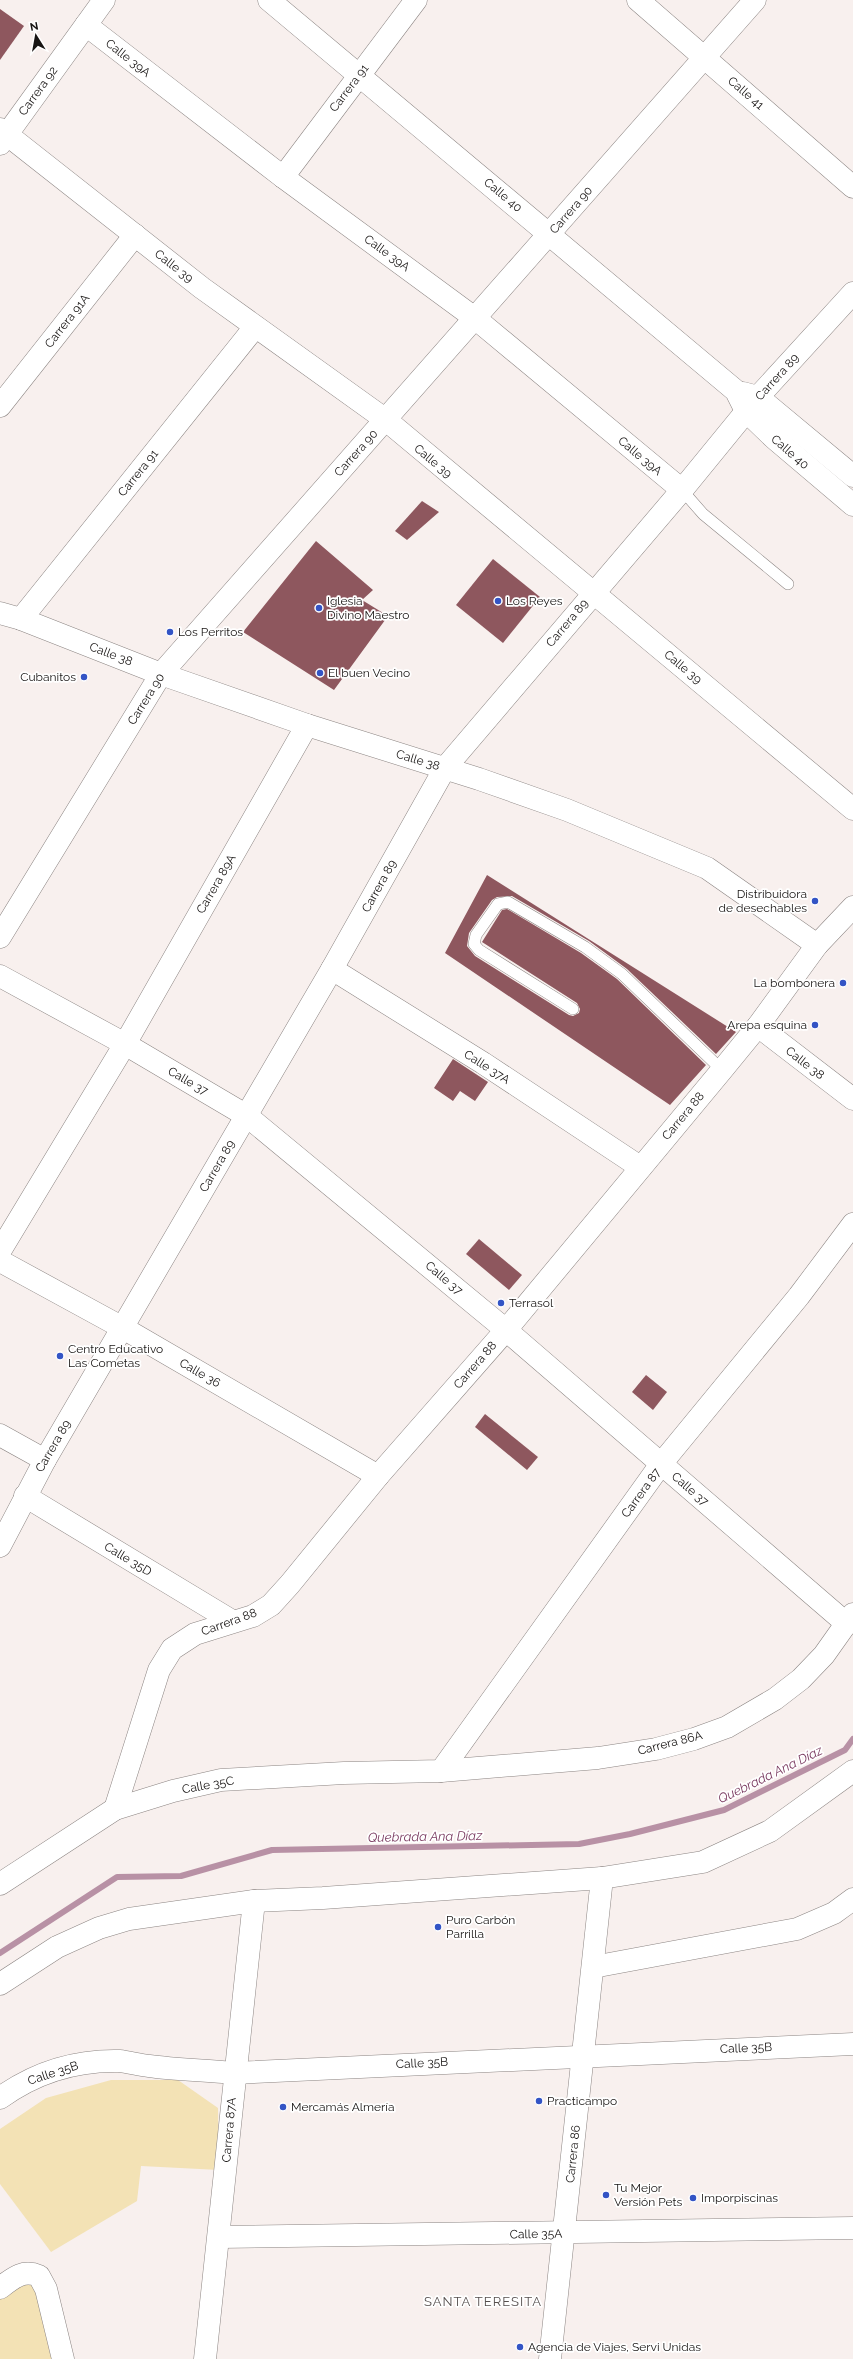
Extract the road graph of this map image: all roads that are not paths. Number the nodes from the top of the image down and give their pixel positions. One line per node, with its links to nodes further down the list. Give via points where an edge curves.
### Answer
1 (104, 0): 6 (street, Carrera 92)
2 (269, 0): 8 (street, Calle 40)
3 (416, 0): 8 (street, Carrera 91)
4 (638, 0): 7 (street, Calle 41)
5 (755, 0): 7 (street, Carrera 90)
6 (86, 25): 9 (street, Carrera 92); 10 (street, Calle 39A)
7 (705, 56): 11 (street, Calle 41); 13 (street, Carrera 90)
8 (359, 74): 10 (street, Carrera 91); 13 (street, Calle 40)
9 (2, 136): 12 (street, Calle 39)
10 (283, 177): 15 (street, Calle 39A)
11 (853, 187)
12 (135, 235): 16 (street, Calle 39); 18 (street, Carrera 91A)
13 (550, 235): 15 (street, Carrera 90); 17 (street, Calle 40)
14 (853, 293): 17 (street, Carrera 89)
15 (476, 319): 19 (street, Carrera 90); 21 (street, Calle 39A)
16 (255, 327): 19 (street, Calle 39); 25 (street, Carrera 91)
17 (752, 404): 20 (street, Calle 40); 21 (street, Carrera 89); 22 (street, Calle 40, via 774,438)
18 (0, 406)
19 (386, 420): 24 (street, Calle 39); 26 (street, Carrera 90)
20 (853, 476)
21 (682, 490): 23 (lane, via 703,514); 24 (street, Carrera 89)
22 (853, 505)
23 (788, 584)
24 (593, 592): 28 (street, Carrera 89); 29 (street, Calle 39)
25 (7, 619): 26 (street, Calle 38)
26 (161, 674): 27 (street, Calle 38); 31 (street, Carrera 90)
27 (307, 725): 28 (street, Calle 38); 37 (street, Carrera 89A)
28 (445, 768): 32 (street, Calle 38, via 567,810 707,868); 33 (street, Carrera 89)
29 (853, 808)
30 (853, 907): 32 (street, Carrera 88)
31 (0, 937)
32 (817, 945): 36 (street, Carrera 88)
33 (332, 969): 40 (street, Carrera 89); 41 (street, Calle 37A, via 483,1063)
34 (0, 976): 37 (street, Calle 37)
35 (573, 1009): 38 (lane, via 479,950 474,944 476,935 498,904 508,902 586,947 622,974)
36 (758, 1026): 38 (street, Carrera 88); 39 (street, Calle 38)
37 (125, 1044): 40 (street, Calle 37); 43 (street, Carrera 89A)
38 (722, 1070): 41 (street, Carrera 88)
39 (853, 1099)
40 (247, 1116): 45 (street, Carrera 89); 46 (street, Calle 37)
41 (640, 1167): 46 (street, Carrera 88)
42 (853, 1224): 49 (street, Carrera 87, via 799,1296)
43 (0, 1251)
44 (0, 1261): 45 (street, Calle 36)
45 (122, 1328): 48 (street, Carrera 89); 50 (street, Calle 36)
46 (506, 1330): 49 (street, Calle 37); 50 (street, Carrera 88)
47 (0, 1435): 48 (street)
48 (44, 1460): 51 (street, Carrera 89)
49 (661, 1464): 54 (street, Calle 37); 55 (street, Carrera 87)
50 (378, 1476): 53 (street, Carrera 88, via 271,1605 253,1616)
51 (25, 1496): 52 (street, Carrera 89); 53 (street, Calle 35D)
52 (0, 1546)
53 (232, 1622): 57 (street, Carrera 88, via 195,1634 172,1649 159,1670)
54 (851, 1623): 55 (street, Carrera 86A, via 800,1680 775,1699 727,1727 694,1739 656,1749 598,1758)
55 (441, 1771): 57 (street, Calle 35C, via 221,1780 173,1791)
56 (853, 1771): 58 (street, via 770,1831 702,1862)
57 (115, 1809): 59 (street, Calle 35C)
58 (602, 1878): 61 (street); 62 (street, Carrera 86)
59 (0, 1884)
60 (853, 1899): 62 (street, via 834,1913 797,1929)
61 (254, 1901): 63 (street, via 130,1919 100,1928 57,1946); 66 (street, Carrera 87A)
62 (593, 1967): 65 (street, Carrera 86)
63 (0, 1984)
64 (853, 2044): 65 (street, Calle 35B)
65 (583, 2055): 66 (street, Calle 35B); 69 (street, Carrera 86)
66 (234, 2073): 67 (street, Calle 35B, via 121,2062 74,2064 19,2084); 70 (street, Carrera 87A)
67 (0, 2098)
68 (853, 2228): 69 (street, Calle 35A)
69 (564, 2233): 70 (street, Calle 35A); 74 (street, Carrera 86)
70 (219, 2237): 73 (street, Carrera 87A)
71 (0, 2288): 72 (street, via 22,2273 30,2272 39,2276)
72 (63, 2359)
73 (205, 2359)
74 (550, 2359)

